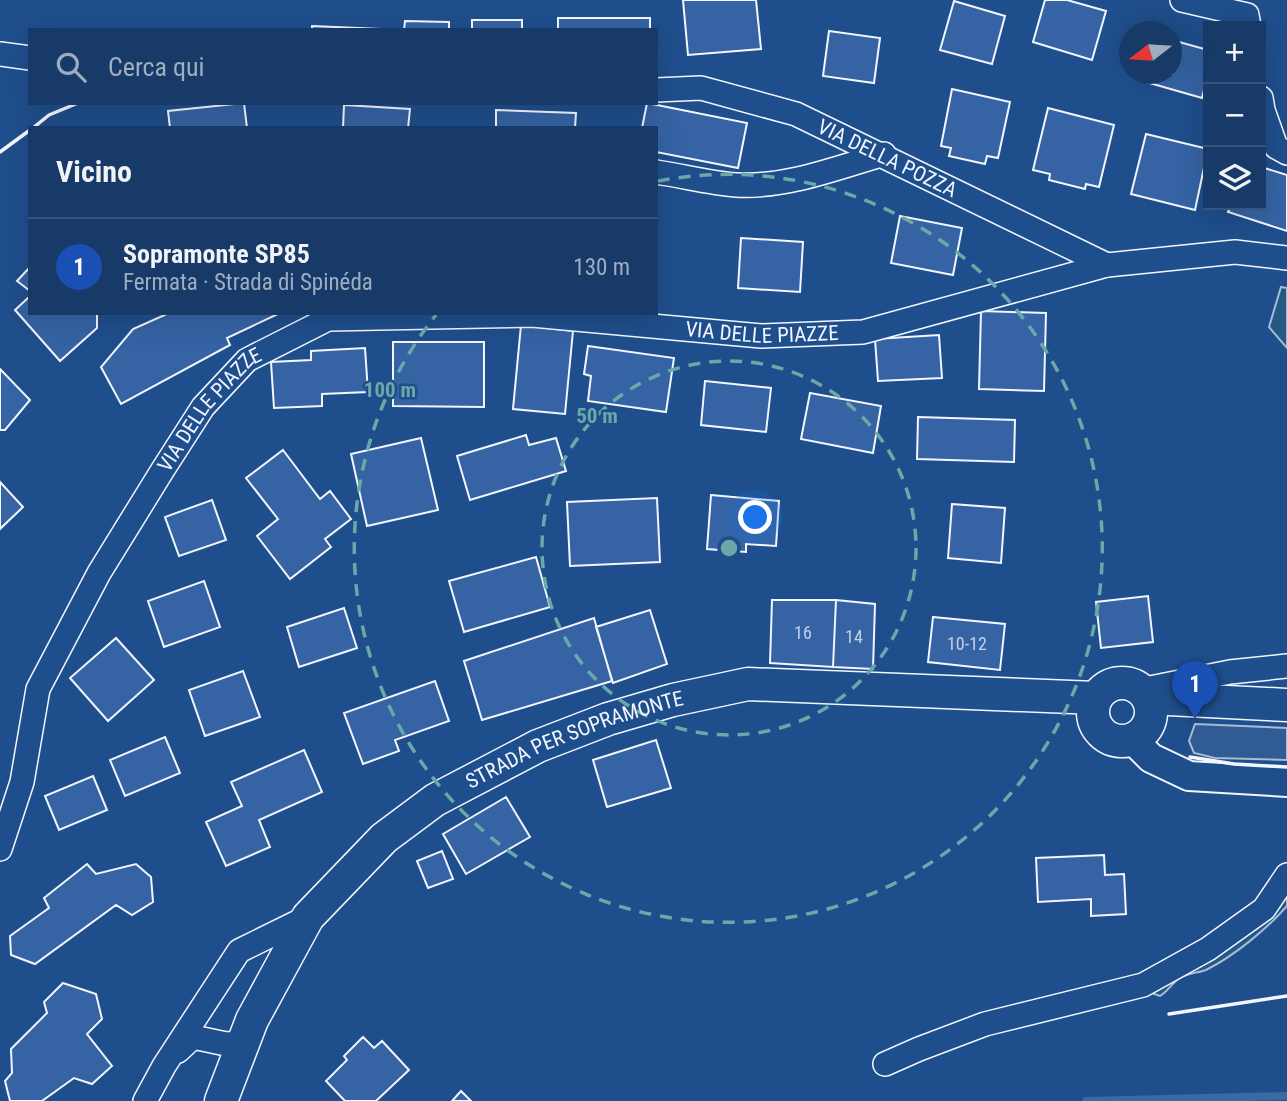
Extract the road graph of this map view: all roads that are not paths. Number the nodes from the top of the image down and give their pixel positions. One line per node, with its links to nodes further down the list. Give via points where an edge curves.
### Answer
1 (1182, 0): 2 (street)
2 (1248, 14)
3 (0, 54): 4 (street)
4 (28, 58)
5 (658, 90): 8 (street, VIA DELLA POZZA, via 701,88 796,114)
6 (1266, 115): 7 (street, via 1276,148)
7 (1287, 153)
8 (884, 155): 10 (street); 13 (street, VIA DELLA POZZA)
9 (658, 172): 10 (street, via 736,185)
10 (770, 183): 11 (street, via 737,199)
11 (658, 187)
12 (1287, 258): 13 (street, VIA DELLE PIAZZE, via 1235,252)
13 (1107, 265): 20 (street, VIA DELLE PIAZZE, via 863,332 761,336 533,315 328,319 247,360 203,407 162,471 99,573 38,689 22,782)
14 (1287, 666): 15 (street, via 1230,672)
15 (1144, 694): 16 (main road, via 1129,683 1115,683); 17 (main road); 18 (main road, via 1152,710 1150,722)
16 (1096, 698): 18 (main road, via 1095,726 1105,737); 22 (main road, STRADA PER SOPRAMONTE, via 748,684 673,700 538,746 435,800 384,838)
17 (1287, 705)
18 (1133, 740): 19 (street, via 1151,758 1189,776)
19 (1287, 782)
20 (0, 849)
21 (1287, 875): 24 (street, via 1264,909 1208,949 1143,985 985,1024)
22 (308, 917): 23 (main road, STRADA PER SOPRAMONTE); 25 (street, via 239,951)
23 (242, 1044): 25 (street, via 193,1037); 27 (main road, STRADA PER SOPRAMONTE)
24 (885, 1064)
25 (164, 1066): 26 (street)
26 (145, 1101)
27 (221, 1101)

